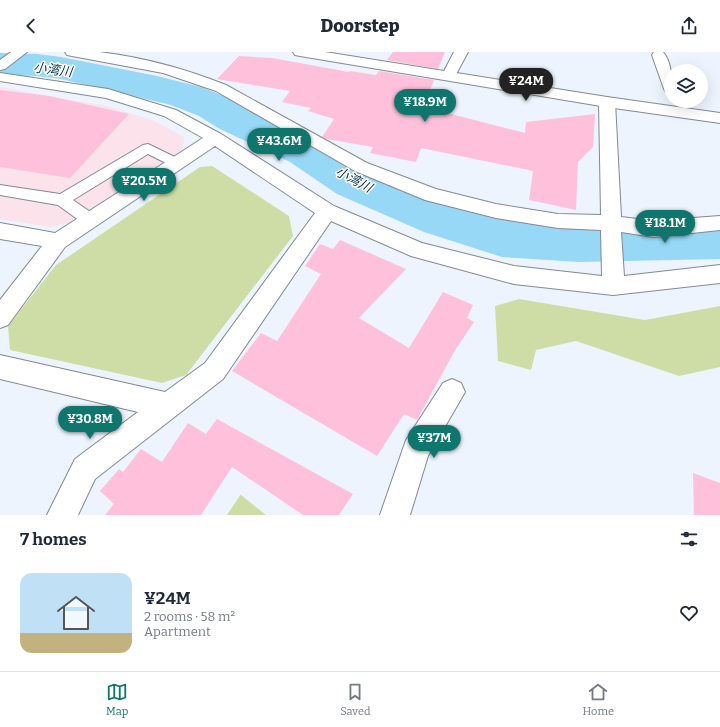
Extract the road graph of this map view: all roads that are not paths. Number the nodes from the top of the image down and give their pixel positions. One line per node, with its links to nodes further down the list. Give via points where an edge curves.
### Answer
1 (20, 52): 6 (street)
2 (72, 52): 21 (street, via 164,69 205,81 361,167 432,195 496,211)
3 (300, 52): 8 (street)
4 (461, 52): 8 (street)
5 (658, 55): 7 (street)
6 (0, 66)
7 (664, 71)
8 (449, 75): 10 (street)
9 (0, 77): 14 (street, via 108,94 140,103 170,113)
10 (607, 102): 11 (street); 21 (street)
11 (664, 106)
12 (682, 108): 13 (street)
13 (720, 118)
14 (215, 138): 15 (street); 18 (street)
15 (176, 163): 17 (lane, via 148,148); 19 (street)
16 (0, 190): 17 (lane)
17 (62, 200): 19 (lane)
18 (327, 211): 25 (street, via 418,250 514,275); 29 (street, via 214,371)
19 (90, 220): 23 (street)
20 (720, 223): 21 (street)
21 (612, 228): 25 (street)
22 (0, 231): 23 (street)
23 (58, 241): 26 (street)
24 (720, 274): 25 (street)
25 (614, 286)
26 (0, 318)
27 (0, 366): 29 (street)
28 (452, 392): 31 (street, via 416,450)
29 (168, 406): 30 (street, via 85,469)
30 (62, 515)
31 (395, 515)

